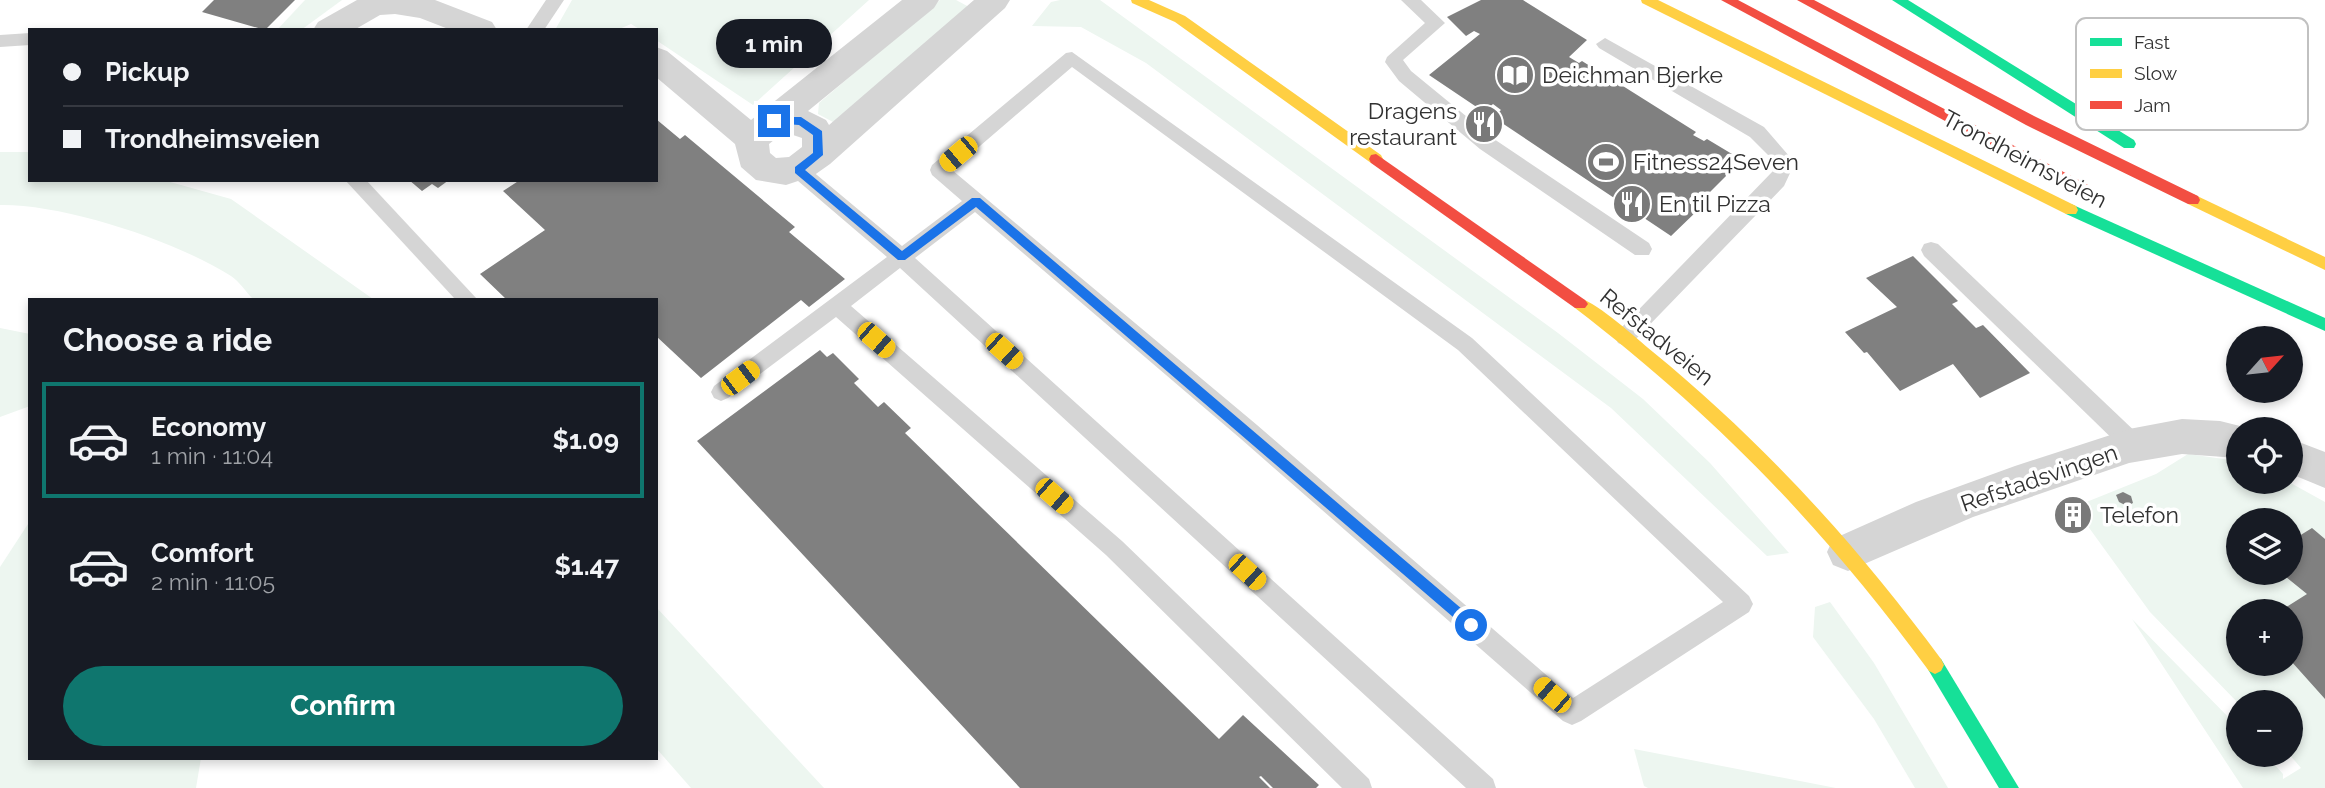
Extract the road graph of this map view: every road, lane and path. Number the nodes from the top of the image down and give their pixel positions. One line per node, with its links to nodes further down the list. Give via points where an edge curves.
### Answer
1 (555, 0): 14 (lane)
2 (923, 0): 20 (street)
3 (994, 0): 23 (street)
4 (1137, 0): 11 (main road, Refstadveien)
5 (1163, 0): 11 (main road, Refstadveien)
6 (1410, 0): 29 (lane, via 1436,23 1396,57 1394,62 1405,76 1487,144)
7 (1647, 0): 37 (main road, via 1994,175 2162,255)
8 (1727, 0): 27 (main road, Trondheimsveien)
9 (1803, 0): 33 (main road, Trondheimsveien, via 2031,121)
10 (1898, 0): 19 (main road)
11 (1180, 19): 38 (main road, Refstadveien)
12 (334, 28): 13 (street, via 382,3 407,2)
13 (476, 28)
14 (536, 28)
15 (28, 39): 16 (lane)
16 (0, 41)
17 (1605, 44): 38 (lane, via 1757,132 1781,157 1782,171)
18 (658, 60): 20 (street)
19 (2076, 111)
20 (763, 130): 23 (street, via 793,119 810,126 820,140); 23 (street, via 750,147 758,165 776,173)
21 (2107, 130): 22 (main road)
22 (2147, 155)
23 (808, 162): 31 (lane)
24 (2181, 176): 32 (main road)
25 (356, 182): 34 (lane)
26 (976, 201): 26 (lane, via 1572,713 1741,604 1465,344 1072,58 939,170); 31 (lane)
27 (2105, 201)
28 (2191, 246): 36 (main road)
29 (1642, 249)
30 (1931, 250): 41 (lane)
31 (901, 257): 35 (lane); 46 (lane)
32 (2325, 257)
33 (2325, 264)
34 (466, 298)
35 (837, 306): 39 (lane); 45 (lane, via 1114,548)
36 (2325, 316)
37 (2325, 325)
38 (1625, 337): 44 (main road, Refstadveien, via 1756,451)
39 (721, 392)
40 (2226, 441): 41 (street, Refstadsvingen, via 2165,438)
41 (2134, 445): 44 (street, Refstadsvingen, via 2025,480)
42 (2303, 461): 43 (street)
43 (2325, 470)
44 (1848, 552): 47 (main road, Refstadveien, via 1930,658)
45 (1360, 788)
46 (1484, 788)
47 (2010, 788)

